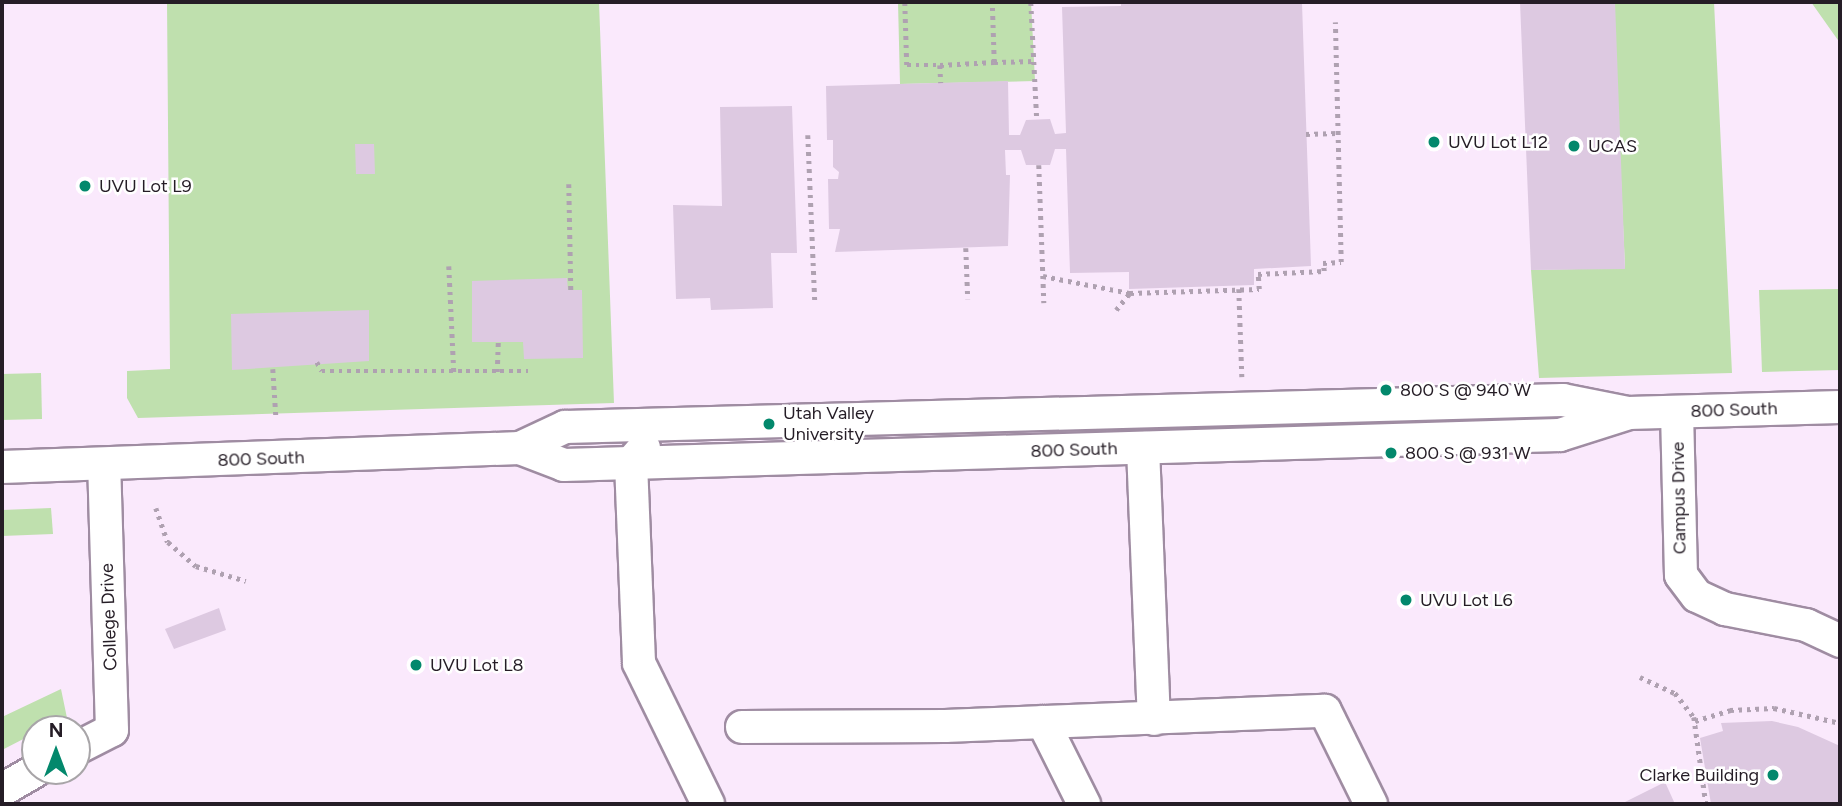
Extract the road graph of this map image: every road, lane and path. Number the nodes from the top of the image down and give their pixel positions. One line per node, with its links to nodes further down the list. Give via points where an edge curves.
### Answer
1 (905, 2): 7 (path, via 907,65)
2 (992, 2): 6 (path)
3 (1031, 2): 5 (path)
4 (1335, 22): 10 (path)
5 (1034, 61): 6 (path); 9 (path)
6 (994, 62): 7 (path)
7 (940, 65): 8 (path)
8 (941, 83)
9 (1037, 120)
10 (1338, 133): 11 (path); 18 (path, via 1341,262 1323,263 1324,271 1258,274 1259,289)
11 (1306, 134)
12 (808, 135): 22 (path)
13 (1039, 165): 17 (path)
14 (569, 184): 19 (path)
15 (966, 248): 21 (path)
16 (449, 266): 29 (path)
17 (1043, 276): 20 (path); 23 (path)
18 (1239, 289): 20 (path); 31 (path)
19 (571, 290)
20 (1130, 293): 24 (path)
21 (968, 299)
22 (815, 303)
23 (1044, 303)
24 (1116, 310)
25 (498, 342): 30 (path)
26 (317, 362): 29 (path, via 322,371)
27 (272, 369): 35 (path)
28 (528, 371): 30 (path)
29 (454, 372): 30 (path)
30 (497, 372)
31 (1252, 396): 34 (street, 800 South, via 1563,400); 36 (street, 800 South); 37 (street)
32 (1840, 407): 33 (street, 800 South)
33 (1677, 412): 34 (street, 800 South); 45 (street, Campus Drive, via 1681,575 1697,596 1726,609 1806,625)
34 (1628, 414): 37 (street, 800 South, via 1560,435)
35 (276, 415)
36 (739, 424): 38 (street, 800 South, via 565,427); 40 (street, via 724,440 652,444)
37 (1264, 444): 39 (street, 800 South)
38 (520, 448): 40 (street, 800 South, via 564,465); 41 (street, 800 South)
39 (1143, 448): 40 (street, 800 South); 47 (street)
40 (631, 463): 53 (street, via 639,663)
41 (104, 464): 42 (street, 800 South); 52 (street, College Drive, via 112,730)
42 (2, 467)
43 (156, 508): 44 (path, via 168,542 196,566)
44 (246, 580)
45 (1840, 641)
46 (1640, 677): 48 (path, via 1675,693)
47 (1154, 719): 49 (street); 55 (street, via 1325,711)
48 (1695, 721): 50 (path, via 1730,710 1774,708); 56 (path)
49 (1043, 722): 51 (street); 54 (street)
50 (1840, 723)
51 (742, 727)
52 (91, 741)
53 (708, 804)
54 (1084, 804)
55 (1371, 804)
56 (1706, 804)

